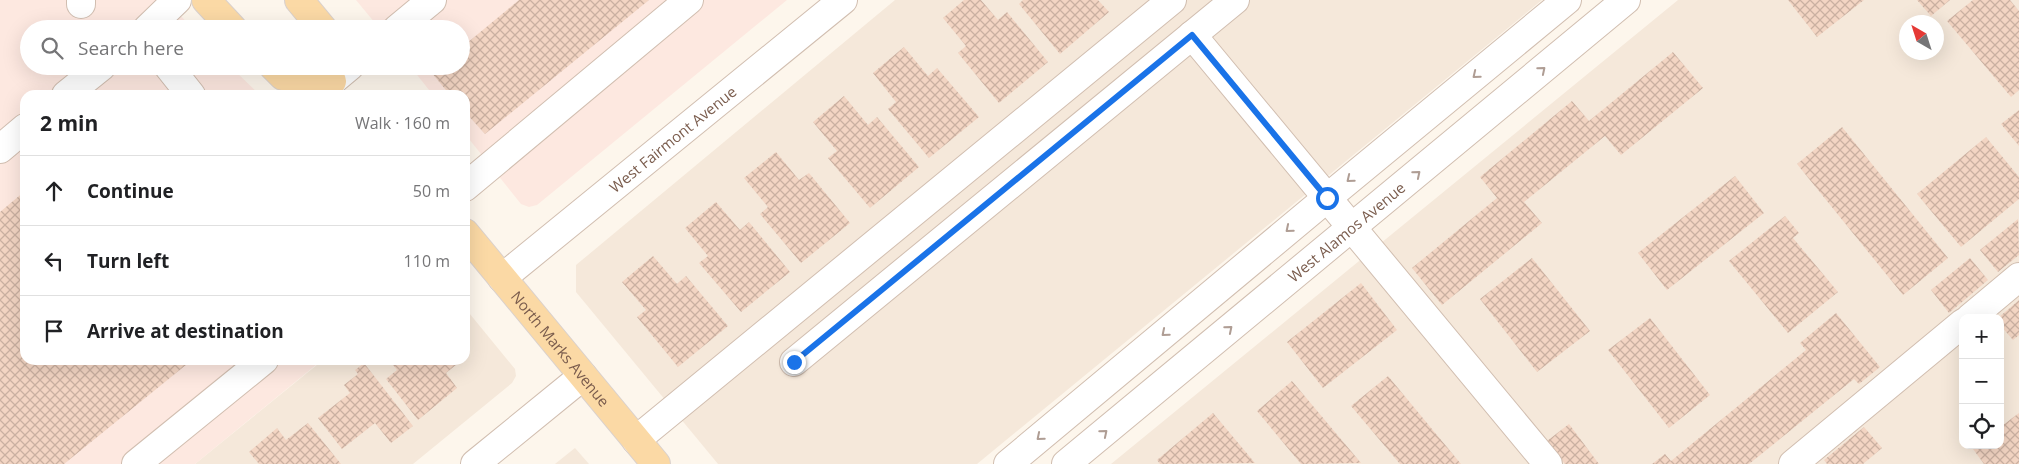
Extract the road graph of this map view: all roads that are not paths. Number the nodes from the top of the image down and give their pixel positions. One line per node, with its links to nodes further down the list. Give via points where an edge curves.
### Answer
1 (177, 0): 11 (street)
2 (206, 0): 12 (main road)
3 (299, 0): 13 (main road)
4 (432, 0): 14 (street)
5 (689, 0): 24 (street)
6 (844, 0): 29 (street, West Fairmont Avenue)
7 (1172, 0): 35 (street)
8 (1235, 0): 15 (street)
9 (1567, 0): 25 (street, one-way to 25)
10 (1626, 0): 26 (street, West Alamos Avenue, one-way to 10)
11 (156, 20)
12 (225, 20)
13 (316, 20)
14 (407, 20)
15 (1192, 35): 25 (street); 32 (street)
16 (91, 75): 20 (street)
17 (175, 75): 21 (street)
18 (282, 75): 19 (main road)
19 (340, 77)
20 (72, 90)
21 (187, 90)
22 (20, 132): 23 (street)
23 (0, 149)
24 (470, 182)
25 (1327, 198): 26 (street); 39 (street, one-way to 39)
26 (1352, 227): 40 (street, West Alamos Avenue, one-way to 26); 41 (street)
27 (470, 239): 29 (main road, North Marks Avenue)
28 (2019, 277): 30 (street)
29 (502, 278): 34 (main road, North Marks Avenue)
30 (1975, 314)
31 (1959, 326): 42 (street)
32 (794, 362)
33 (258, 365): 36 (street)
34 (583, 376): 35 (main road, North Marks Avenue); 37 (street)
35 (636, 440): 38 (main road, North Marks Avenue)
36 (136, 464)
37 (475, 464)
38 (656, 464)
39 (1008, 464)
40 (1066, 464)
41 (1548, 464)
42 (1793, 464)

